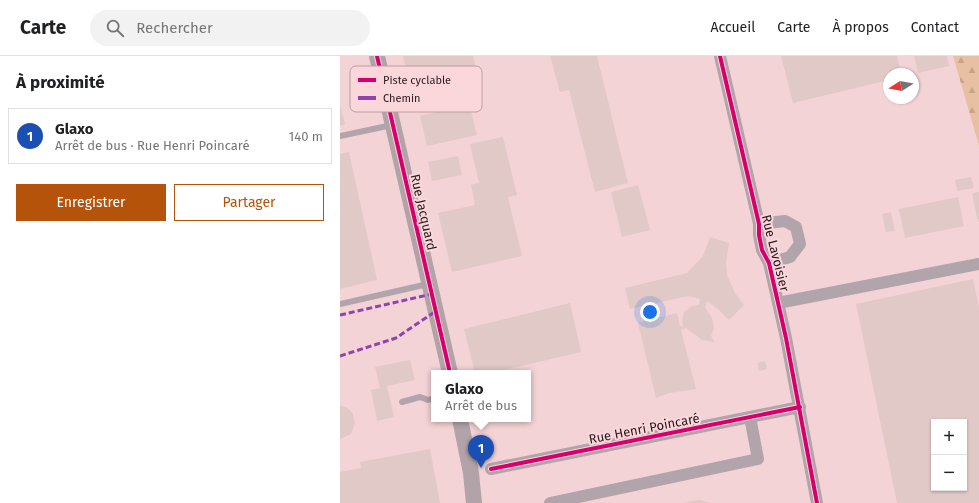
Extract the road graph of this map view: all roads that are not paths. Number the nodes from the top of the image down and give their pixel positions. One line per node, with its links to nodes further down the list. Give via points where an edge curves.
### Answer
1 (377, 56): 3 (street, Rue Jacquard)
2 (720, 56): 7 (street, Rue Lavoisier)
3 (379, 66)
4 (390, 112): 5 (street, Rue Jacquard)
5 (393, 125): 6 (lane); 10 (street, Rue Jacquard)
6 (340, 136)
7 (759, 224): 8 (street, Rue Lavoisier, via 762,250); 8 (street, Rue Lavoisier, via 785,221 796,227 800,244 790,257)
8 (769, 263): 11 (street, Rue Lavoisier)
9 (979, 264): 11 (street)
10 (430, 283): 12 (lane); 13 (street, Rue Jacquard)
11 (778, 303): 16 (street, Rue Lavoisier)
12 (340, 304)
13 (449, 370)
14 (431, 399): 15 (lane, via 420,397)
15 (402, 402)
16 (800, 407): 17 (street, Rue Henri Poincaré); 22 (street, Rue Lavoisier)
17 (750, 417): 19 (street, Rue Henri Poincaré); 21 (street, via 758,459)
18 (461, 422): 20 (street)
19 (491, 469)
20 (474, 503)
21 (550, 503)
22 (817, 503)

